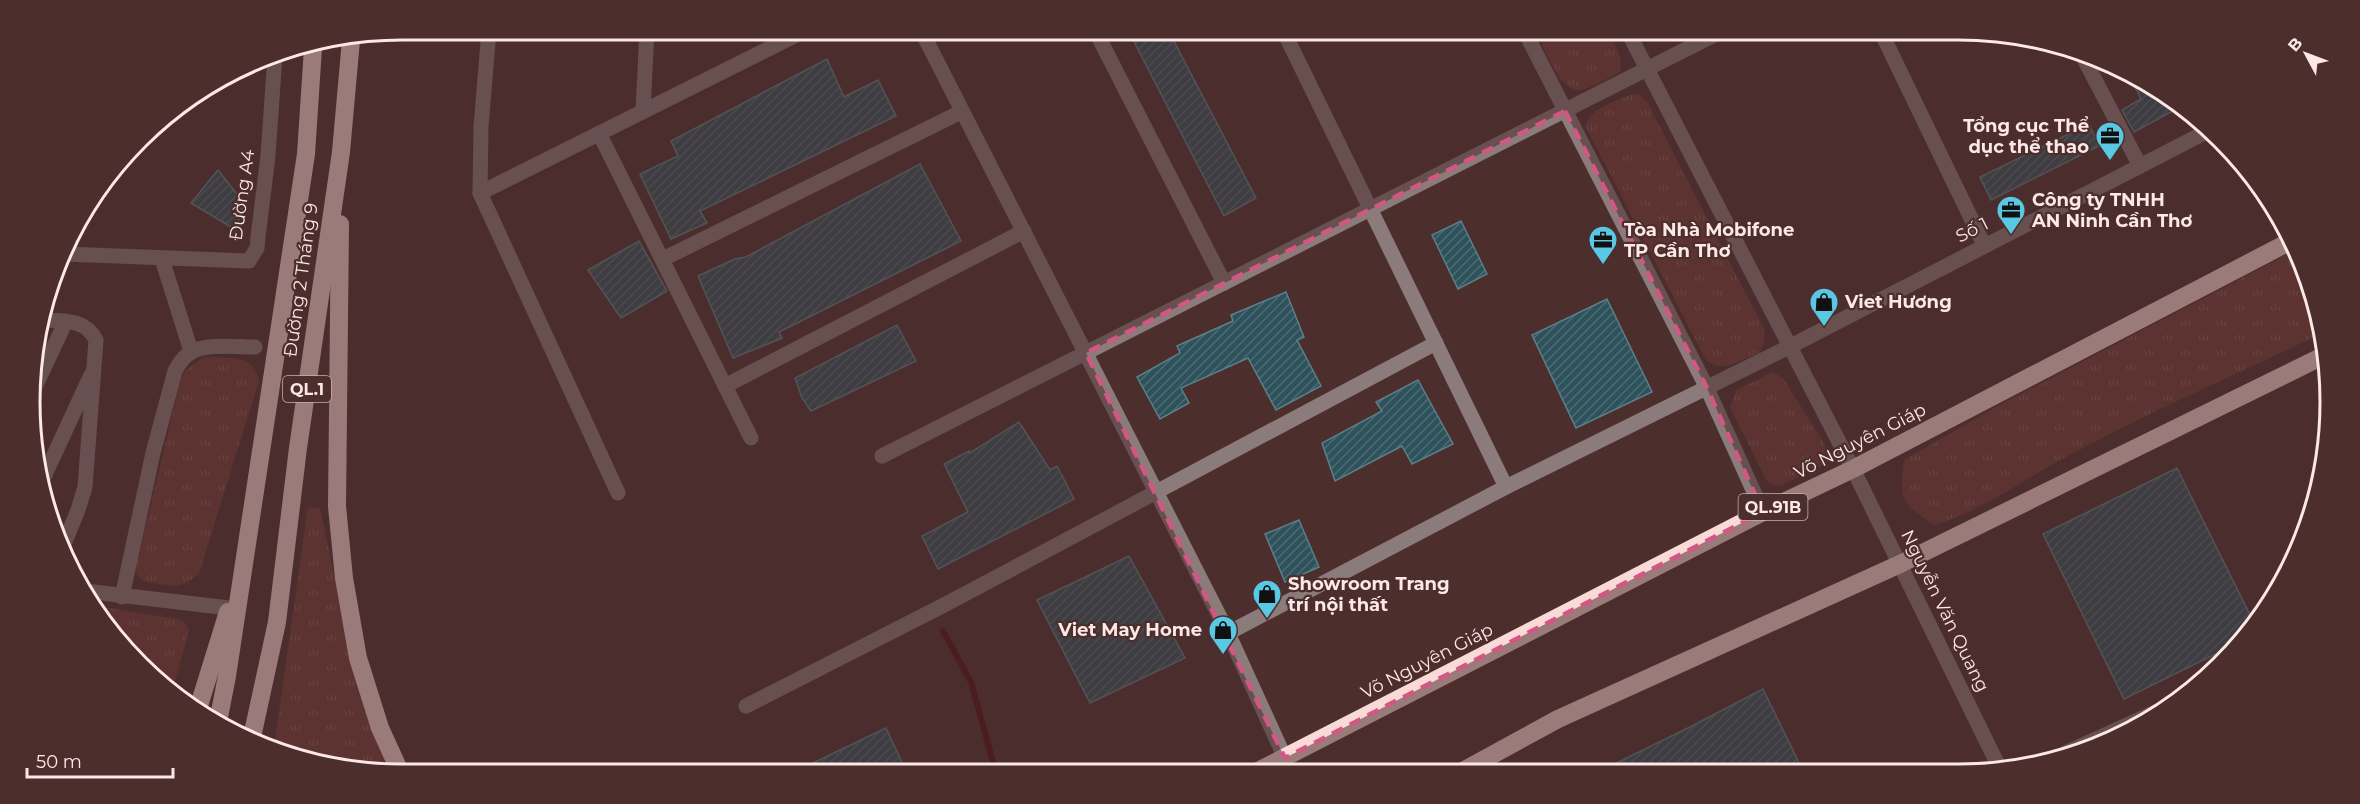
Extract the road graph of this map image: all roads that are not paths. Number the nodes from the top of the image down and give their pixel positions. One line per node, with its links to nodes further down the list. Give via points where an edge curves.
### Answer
1 (488, 40): 23 (street)
2 (647, 40): 16 (street)
3 (786, 40): 16 (street)
4 (926, 40): 18 (street)
5 (1100, 40): 31 (street)
6 (1287, 40): 24 (street)
7 (1529, 40): 17 (street)
8 (1632, 40): 15 (street, Nguyễn Văn Quang)
9 (1704, 40): 15 (street)
10 (1885, 40): 26 (street)
11 (351, 45): 21 (highway, Đường 2 Tháng 9 / QL.1)
12 (313, 52): 45 (highway, Đường 2 Tháng 9 / QL.1, via 306,154)
13 (274, 64): 29 (street, Đường A4, via 268,156 253,255 249,261)
14 (2087, 65): 22 (street)
15 (1647, 69): 17 (street); 35 (street, Nguyễn Văn Quang)
16 (643, 111): 19 (street)
17 (1565, 111): 24 (street); 43 (street)
18 (961, 112): 25 (street); 30 (street)
19 (599, 133): 23 (street); 30 (street)
20 (2201, 135): 22 (street, Số 1)
21 (341, 152): 62 (highway, Đường 2 Tháng 9 / QL.1, via 277,622); 65 (highway, via 337,506 358,658 380,728)
22 (2140, 166): 26 (street, Số 1)
23 (480, 192): 51 (street)
24 (1370, 209): 31 (street); 34 (street)
25 (1024, 231): 38 (street); 42 (street)
26 (1984, 245): 35 (street, Số 1)
27 (2283, 245): 47 (highway, Võ Nguyên Giáp / QL.91B)
28 (72, 254): 29 (street, Đường A4)
29 (162, 259): 37 (street)
30 (663, 259): 42 (street)
31 (1224, 283): 38 (street)
32 (50, 320): 33 (street)
33 (66, 321): 40 (street, via 89,328 96,340); 41 (street)
34 (1436, 343): 49 (street); 50 (street)
35 (1789, 346): 43 (street, Số 1); 47 (street, Nguyễn Văn Quang)
36 (255, 347): 37 (street, via 203,347)
37 (191, 351): 56 (street, via 175,371)
38 (1086, 353): 46 (street); 50 (street)
39 (2317, 359): 54 (highway)
40 (96, 364): 48 (street); 53 (street, via 85,488)
41 (42, 373)
42 (725, 386): 44 (street)
43 (1706, 386): 49 (street, Số 1); 52 (street)
44 (751, 438)
45 (261, 446): 57 (highway); 61 (highway, Đường 2 Tháng 9 / QL.1)
46 (882, 456)
47 (1852, 469): 52 (highway, Võ Nguyên Giáp / QL.91B); 54 (street, Nguyễn Văn Quang)
48 (47, 471)
49 (1506, 487): 58 (street, Số 1)
50 (1155, 492): 58 (street); 60 (street)
51 (618, 493)
52 (1763, 512): 63 (highway, Võ Nguyên Giáp / QL.91B)
53 (67, 537)
54 (1900, 564): 64 (street, Nguyễn Văn Quang); 67 (highway, via 1558,719)
55 (95, 593): 56 (street)
56 (122, 597): 57 (street)
57 (229, 608): 59 (highway)
58 (1228, 633): 63 (street)
59 (200, 702)
60 (746, 706)
61 (220, 714)
62 (253, 731)
63 (1285, 758): 66 (highway, Võ Nguyên Giáp / QL.91B)
64 (1996, 761)
65 (396, 764)
66 (1273, 764)
67 (1476, 764)

